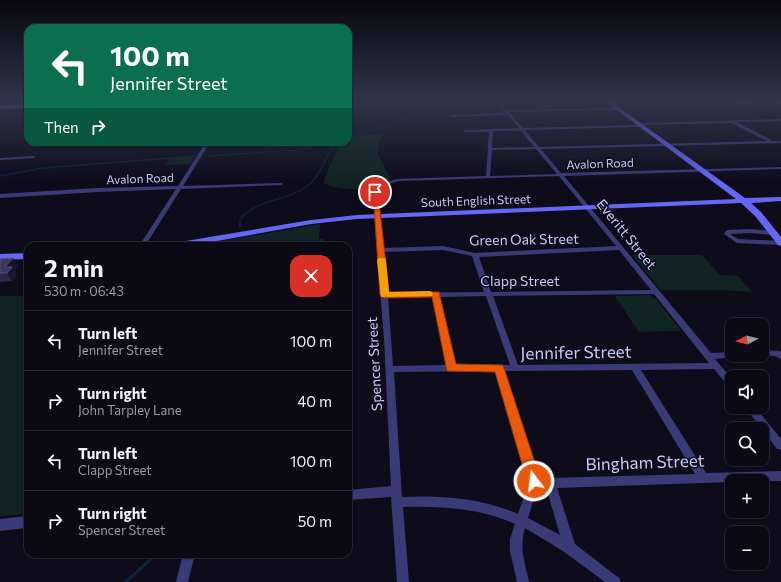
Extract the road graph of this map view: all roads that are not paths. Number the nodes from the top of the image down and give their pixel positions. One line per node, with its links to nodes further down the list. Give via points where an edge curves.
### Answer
1 (565, 128): 5 (street)
2 (644, 128): 9 (street)
3 (745, 128): 7 (street)
4 (491, 130): 5 (street); 6 (street); 13 (street)
5 (522, 130): 12 (street, Everitt Street)
6 (465, 131)
7 (772, 142): 8 (street); 9 (street); 11 (street)
8 (781, 142)
9 (666, 144): 12 (street); 17 (street)
10 (205, 146): 22 (street)
11 (781, 147)
12 (537, 148): 13 (street); 18 (street, Everitt Street)
13 (490, 149): 19 (street)
14 (33, 158): 15 (street)
15 (0, 159)
16 (781, 168): 17 (street, Avalon Road)
17 (702, 170): 18 (street, Avalon Road); 25 (street)
18 (560, 174): 19 (street, Avalon Road); 26 (street, Everitt Street)
19 (488, 177): 20 (street, Avalon Road)
20 (419, 178): 27 (street, Spencer Street, via 383,184 375,192)
21 (281, 184): 22 (street, Avalon Road)
22 (179, 187): 23 (street, Avalon Road); 29 (street)
23 (0, 196)
24 (781, 199): 25 (street, South English Street)
25 (742, 200): 26 (street, South English Street); 28 (street, via 758,214)
26 (588, 208): 27 (street, South English Street); 32 (street, Everitt Street)
27 (378, 216): 30 (street, South English Street, via 323,220); 33 (street, Spencer Street)
28 (773, 233): 31 (street); 31 (street, via 749,231 727,234 738,241)
29 (145, 242)
30 (197, 242)
31 (781, 243)
32 (621, 248): 34 (street, Green Oak Street); 37 (street, Everitt Street)
33 (381, 250): 34 (street, Green Oak Street, via 443,248); 40 (street, Spencer Street)
34 (475, 255): 39 (street)
35 (24, 256): 36 (street)
36 (0, 257)
37 (656, 292): 39 (street, Clapp Street); 43 (street, Everitt Street)
38 (436, 294): 39 (street, Clapp Street); 40 (street, Clapp Street); 47 (street)
39 (489, 294): 49 (street)
40 (384, 295): 50 (street, Spencer Street)
41 (769, 353): 44 (street)
42 (725, 355): 43 (street)
43 (708, 356): 45 (street, Everitt Street)
44 (781, 356)
45 (716, 366): 46 (street, Jennifer Street); 51 (street, Everitt Street)
46 (635, 367): 49 (street, Jennifer Street); 56 (street)
47 (451, 368): 48 (street, Jennifer Street); 50 (street, Jennifer Street)
48 (499, 368): 49 (street, Jennifer Street); 57 (street)
49 (515, 368)
50 (389, 369): 60 (street, Spencer Street)
51 (725, 377)
52 (757, 414): 53 (street)
53 (777, 436): 54 (street)
54 (781, 446)
55 (781, 476): 56 (street, Bingham Street)
56 (703, 478): 58 (street, Bingham Street)
57 (534, 481): 58 (street, Bingham Street); 61 (street)
58 (550, 483): 64 (street)
59 (352, 495): 60 (street)
60 (397, 496): 61 (street, via 477,506); 67 (street, Spencer Street)
61 (521, 521): 64 (street); 68 (street, via 516,551)
62 (24, 522): 63 (street)
63 (0, 525)
64 (570, 548): 69 (street)
65 (188, 558): 66 (street)
66 (182, 582)
67 (403, 582)
68 (523, 582)
69 (615, 582)

